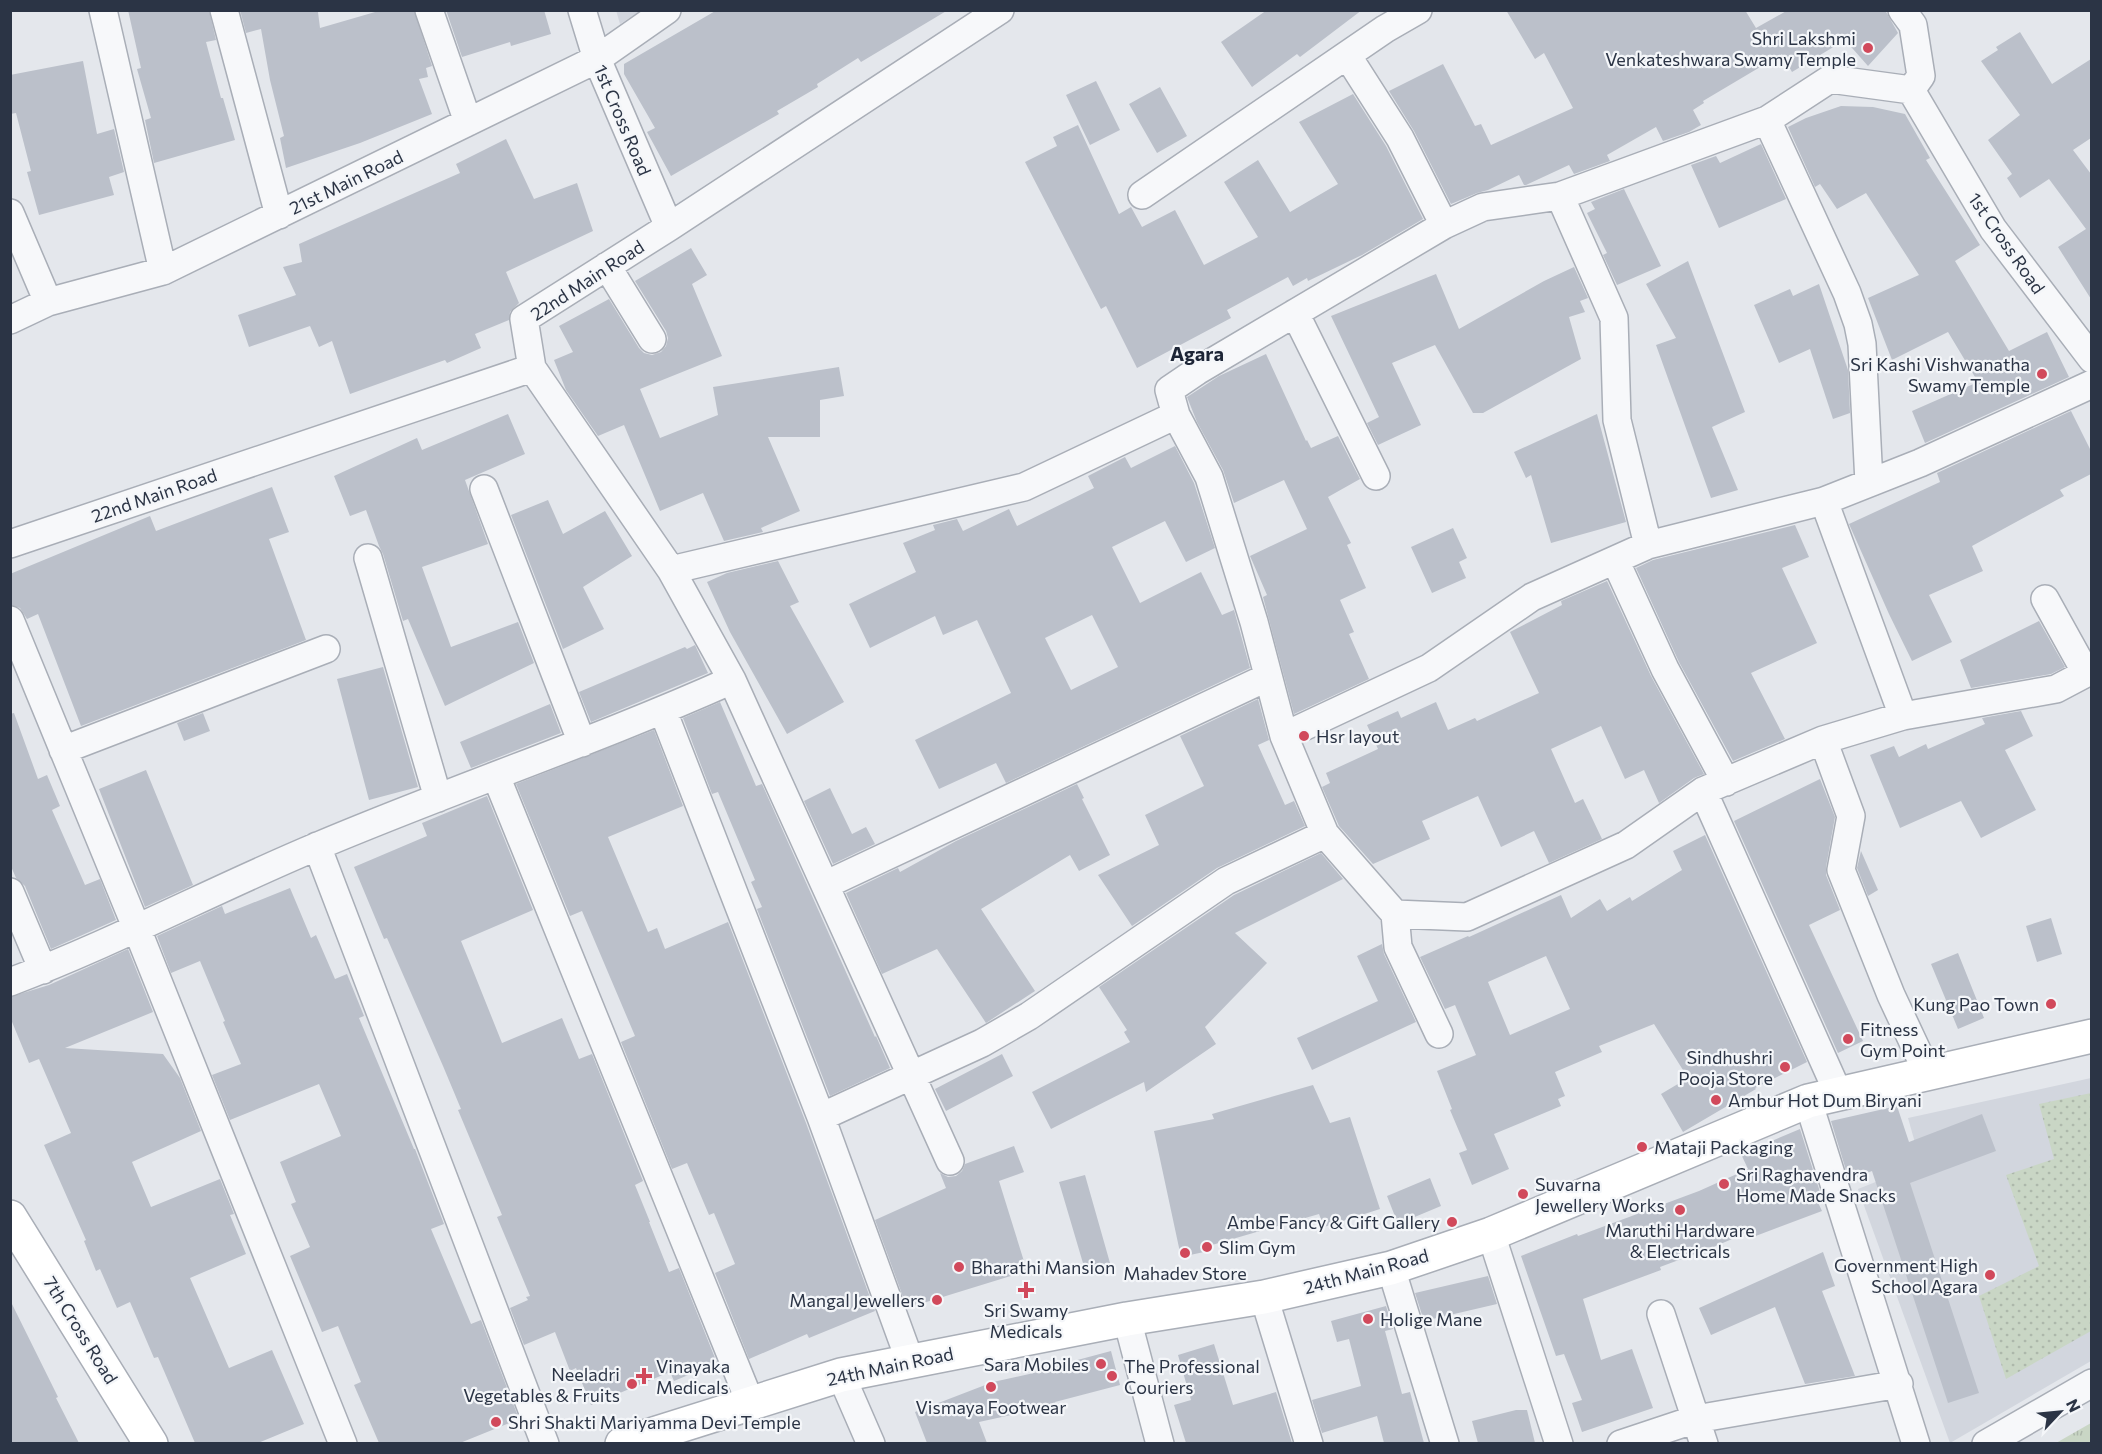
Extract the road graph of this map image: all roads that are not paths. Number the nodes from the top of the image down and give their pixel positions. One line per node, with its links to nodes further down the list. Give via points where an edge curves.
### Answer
1 (103, 10): 22 (street)
2 (224, 10): 18 (street)
3 (429, 10): 14 (street)
4 (582, 10): 11 (street, 1st Cross Road)
5 (667, 10): 11 (street, 21st Main Road)
6 (1000, 10): 20 (street, 22nd Main Road)
7 (1418, 10): 9 (street)
8 (1902, 10): 12 (street, via 1913,25 1921,76)
9 (1378, 20): 10 (street)
10 (1347, 55): 15 (street); 19 (street, via 1400,138)
11 (597, 59): 14 (street, 21st Main Road); 20 (street, 1st Cross Road)
12 (1911, 90): 13 (street, via 1830,79); 27 (street, 1st Cross Road, via 1993,229)
13 (1767, 120): 16 (street); 32 (street, via 1858,324)
14 (468, 122): 18 (street, 21st Main Road)
15 (1142, 195)
16 (1560, 196): 19 (street, via 1483,207); 36 (street, via 1614,318 1617,420)
17 (10, 213): 23 (street)
18 (279, 215): 22 (street, 21st Main Road)
19 (1444, 225): 24 (street)
20 (669, 227): 21 (street, 22nd Main Road)
21 (607, 266): 26 (street); 28 (street, 22nd Main Road, via 524,318)
22 (163, 271): 23 (street, 21st Main Road)
23 (48, 302): 25 (street, 21st Main Road)
24 (1295, 313): 30 (street, via 1169,390); 31 (street)
25 (10, 320)
26 (652, 339)
27 (2091, 359)
28 (532, 368): 35 (street, 22nd Main Road); 39 (street)
29 (2091, 384): 32 (street)
30 (1176, 416): 39 (street, via 1024,487); 44 (street, via 1209,477)
31 (1376, 476)
32 (1869, 483): 34 (street)
33 (484, 489): 50 (street)
34 (1824, 501): 36 (street); 47 (street)
35 (10, 544)
36 (1647, 545): 38 (street)
37 (368, 558): 54 (street)
38 (1615, 560): 48 (street, via 1532,597 1429,668); 53 (street)
39 (671, 570): 45 (street)
40 (2045, 599): 43 (street)
41 (10, 620): 51 (street)
42 (326, 649): 51 (street)
43 (2089, 672): 47 (street, via 2056,689)
44 (1268, 677): 48 (street); 57 (street)
45 (732, 680): 46 (street); 57 (street)
46 (663, 711): 50 (street); 69 (street)
47 (1903, 716): 49 (street)
48 (1284, 736): 55 (street)
49 (1822, 740): 53 (street); 65 (street, via 1851,816 1841,870 1891,995)
50 (582, 743): 52 (street)
51 (63, 750): 60 (street)
52 (496, 776): 54 (street); 81 (street)
53 (1714, 786): 59 (street, via 1626,845 1467,918); 67 (street)
54 (438, 798): 56 (street)
55 (1325, 834): 59 (street); 66 (street, via 1226,881 1029,1016 982,1043)
56 (317, 846): 60 (street); 85 (street)
57 (825, 885): 66 (street)
58 (10, 892): 61 (street)
59 (1395, 914): 63 (street, via 1398,947)
60 (137, 929): 61 (street); 84 (street)
61 (43, 970): 62 (street)
62 (10, 982)
63 (1440, 1034)
64 (2091, 1036): 65 (street, 24th Main Road)
65 (1928, 1074): 67 (street, 24th Main Road)
66 (911, 1075): 69 (street); 70 (street)
67 (1839, 1095): 68 (street, 24th Main Road)
68 (1808, 1101): 72 (street, 24th Main Road); 80 (street)
69 (821, 1117): 77 (street)
70 (950, 1161)
71 (10, 1217): 83 (street, 7th Cross Road)
72 (1491, 1234): 73 (street, 24th Main Road); 91 (street)
73 (1391, 1268): 74 (street, 24th Main Road); 90 (street)
74 (1264, 1297): 76 (street, 24th Main Road); 89 (street)
75 (1661, 1314): 82 (street)
76 (1126, 1319): 77 (street, 24th Main Road); 88 (street)
77 (909, 1360): 78 (street, 24th Main Road)
78 (841, 1375): 81 (street, 24th Main Road); 87 (street)
79 (2091, 1383): 94 (street)
80 (1899, 1384): 82 (street); 93 (street)
81 (750, 1402): 86 (street, 24th Main Road)
82 (1700, 1431): 92 (street)
83 (151, 1443)
84 (343, 1443)
85 (545, 1443)
86 (622, 1443)
87 (871, 1443)
88 (1160, 1443)
89 (1309, 1443)
90 (1444, 1443)
91 (1559, 1443)
92 (1621, 1443)
93 (1916, 1443)
94 (1986, 1443)

